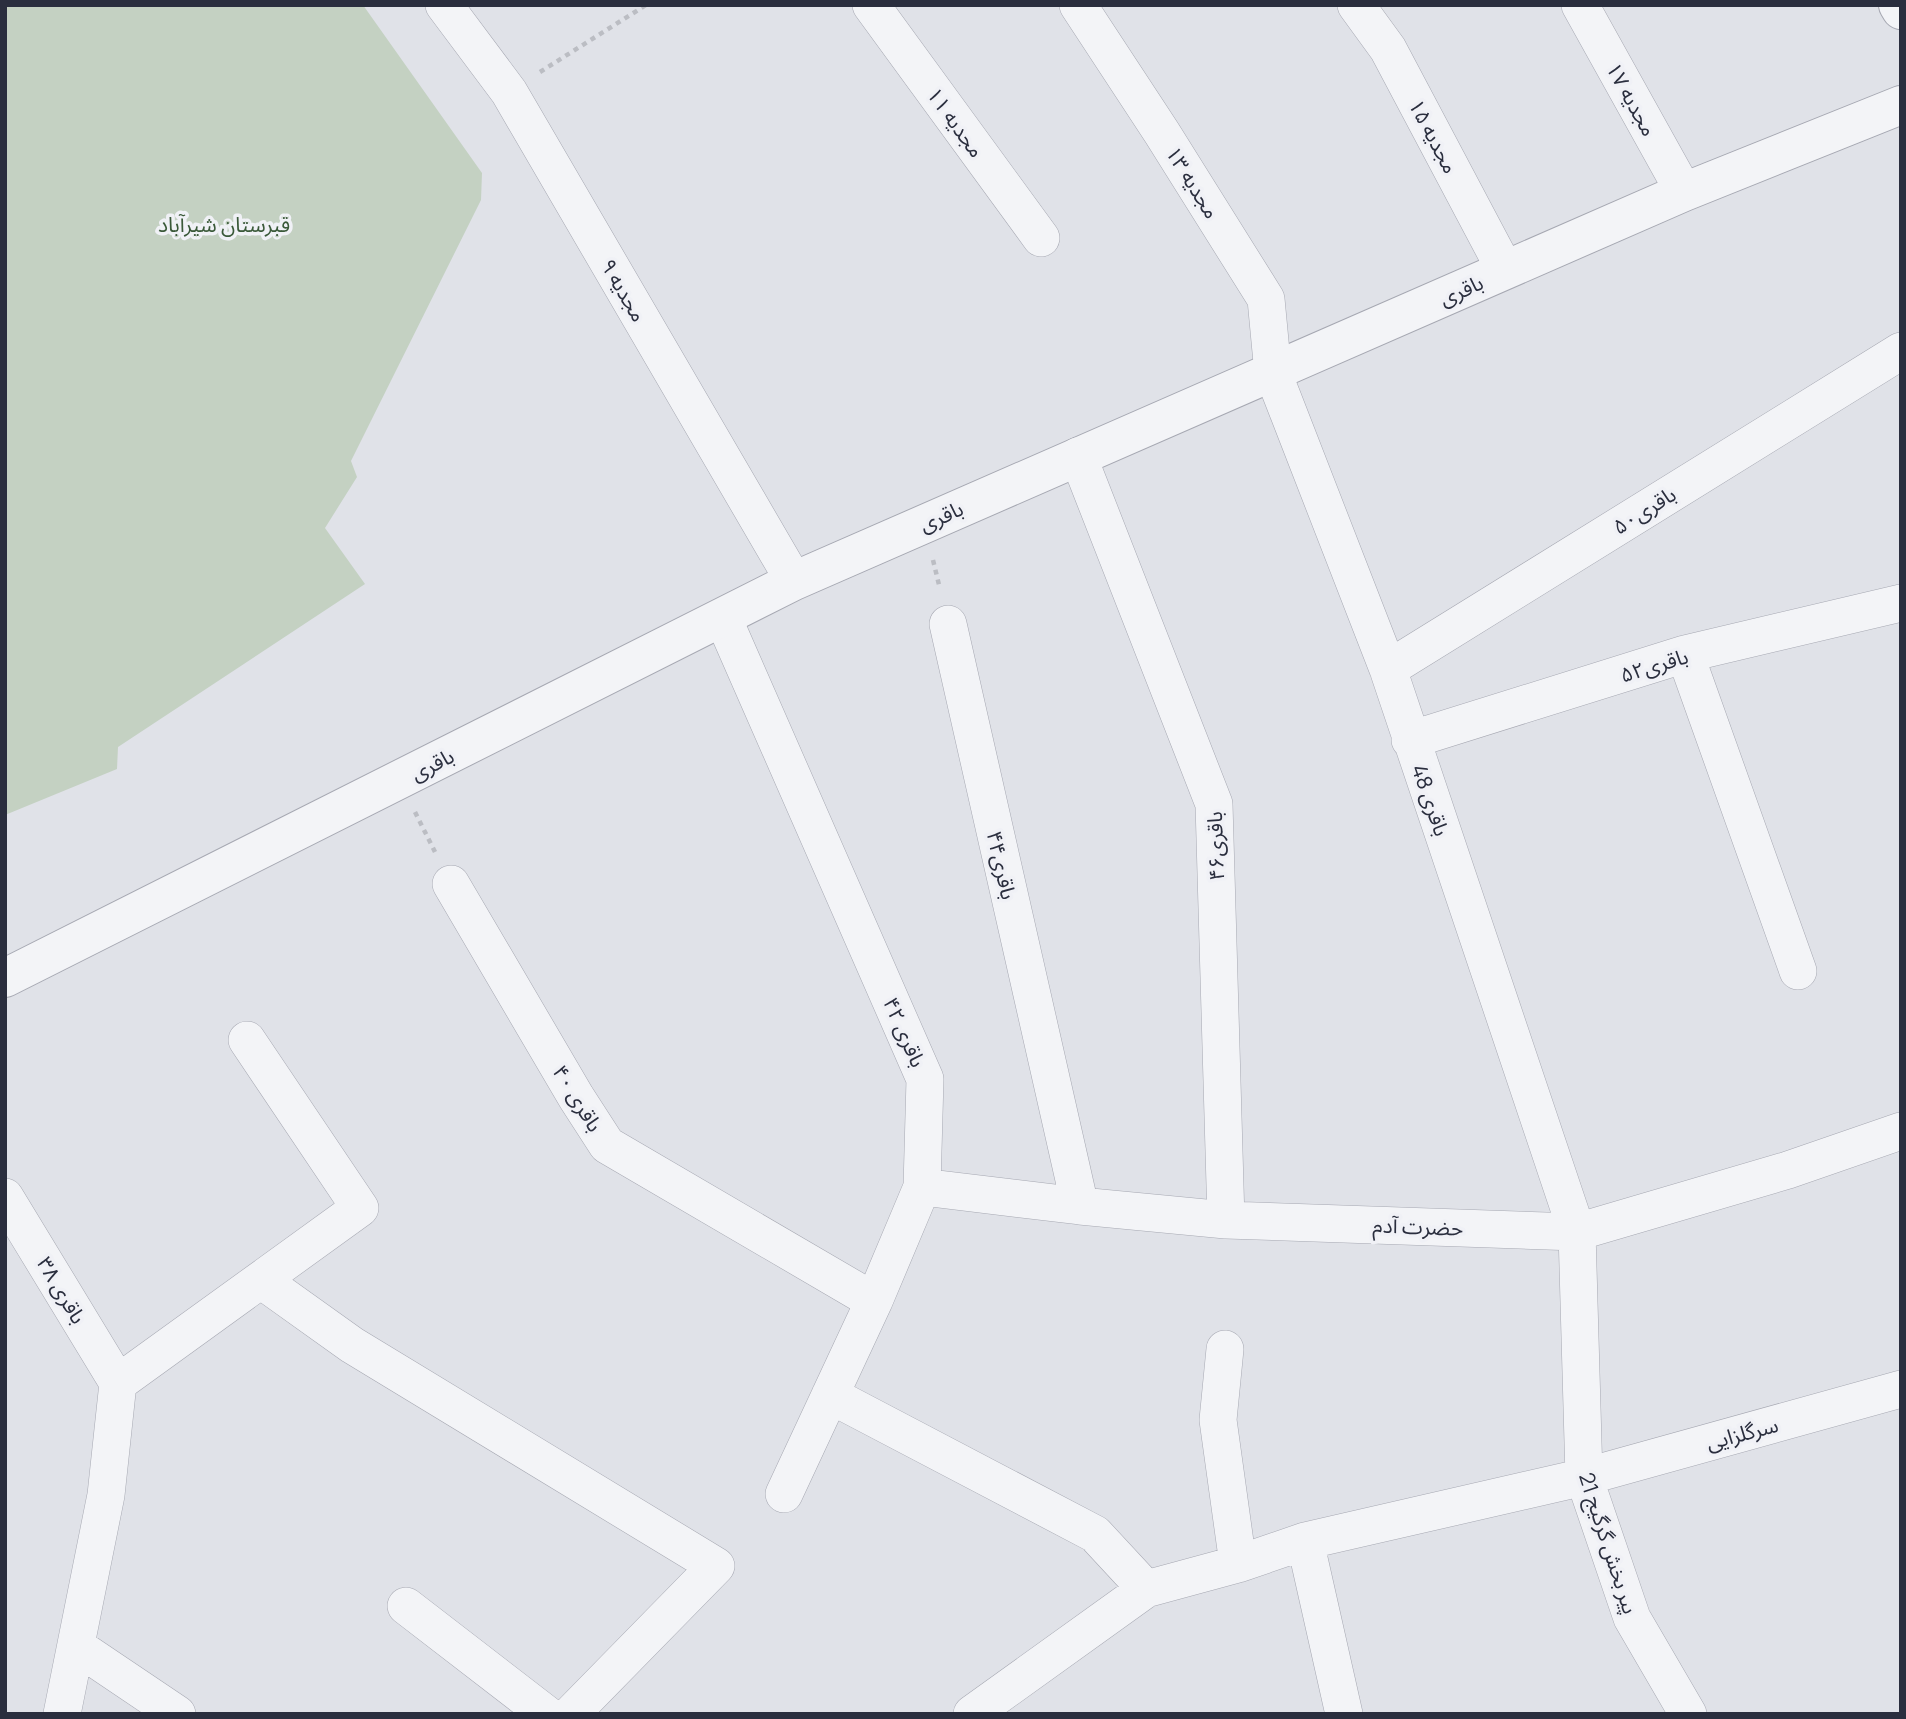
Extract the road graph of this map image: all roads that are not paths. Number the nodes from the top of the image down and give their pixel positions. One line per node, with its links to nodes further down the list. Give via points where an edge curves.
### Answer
1 (444, 5): 15 (street, مجدیه ۹, via 509,92)
2 (871, 5): 10 (street, مجدیه ۱۱)
3 (1078, 5): 13 (street, مجدیه ۱۳, via 1266,299)
4 (1356, 5): 11 (street, مجدیه ۱۵, via 1388,48)
5 (1580, 5): 9 (street, مجدیه ۱۷)
6 (1898, 5): 7 (street)
7 (1901, 10)
8 (1901, 105): 9 (street, باقری)
9 (1684, 192): 11 (street, باقری)
10 (1041, 238)
11 (1505, 270): 13 (street, باقری)
12 (1901, 351): 20 (street, باقری۵۰)
13 (1273, 373): 14 (street, باقری); 20 (street, باقری 48)
14 (1078, 456): 15 (street, باقری); 30 (street, باقری۴۶, via 1214,804)
15 (794, 581): 17 (street, باقری)
16 (1901, 603): 19 (street, باقری۵۲)
17 (723, 618): 24 (street, باقری); 27 (street, باقری ۴۲, via 925,1079)
18 (948, 624): 29 (street, باقری۴۴)
19 (1685, 654): 21 (street, باقری۵۲); 23 (street)
20 (1388, 669): 21 (street, باقری 48)
21 (1410, 740): 31 (street, باقری 48)
22 (451, 884): 33 (street, باقری ۴۰, via 607,1145)
23 (1798, 971)
24 (5, 978)
25 (247, 1040): 32 (street, via 360,1208)
26 (1901, 1131): 31 (street, حضرت آدم, via 1788,1170)
27 (922, 1186): 29 (street, حضرت آدم); 33 (street, باقری ۴۲)
28 (5, 1198): 35 (street, باقری ۳۸)
29 (1080, 1206): 30 (street, حضرت آدم)
30 (1226, 1220): 31 (street, حضرت آدم)
31 (1577, 1232): 38 (street, پیر بخش گرگیج 21)
32 (261, 1280): 35 (street); 48 (street, via 352,1345 716,1566)
33 (874, 1301): 37 (street, باقری ۴۲)
34 (1225, 1349): 41 (street, via 1218,1420)
35 (118, 1383): 44 (street, via 106,1495)
36 (1901, 1390): 38 (street, سرگلزایی)
37 (830, 1395): 39 (street, باقری ۴۲); 42 (street, via 1096,1534)
38 (1584, 1477): 40 (street, سرگلزایی); 51 (street, پیر بخش گرگیج 21, via 1632,1618)
39 (784, 1494)
40 (1305, 1541): 41 (street, سرگلزایی); 50 (street)
41 (1238, 1563): 42 (street, سرگلزایی)
42 (1146, 1589): 49 (street, سرگلزایی)
43 (406, 1606): 47 (street)
44 (76, 1646): 45 (street); 46 (street)
45 (62, 1714)
46 (177, 1714)
47 (546, 1714)
48 (571, 1714)
49 (972, 1714)
50 (1344, 1714)
51 (1688, 1714)

